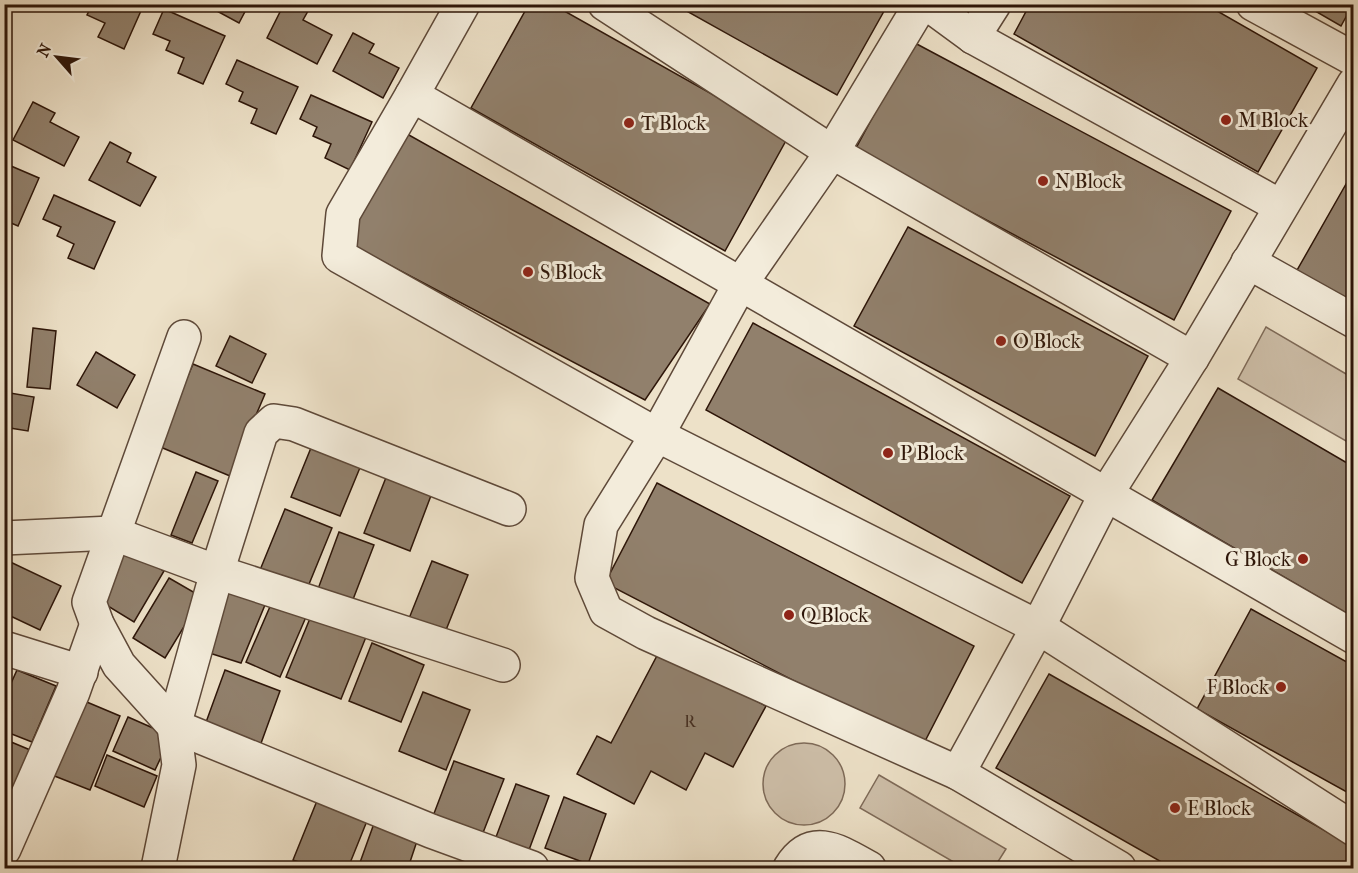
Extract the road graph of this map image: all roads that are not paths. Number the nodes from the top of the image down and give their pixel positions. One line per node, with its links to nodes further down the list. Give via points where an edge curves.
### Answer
1 (463, 4): 10 (street)
2 (605, 4): 12 (street)
3 (921, 4): 12 (street)
4 (928, 4): 7 (street)
5 (994, 4): 7 (street)
6 (1253, 4): 8 (street)
7 (973, 37): 13 (street)
8 (1353, 59)
9 (1353, 84): 11 (street)
10 (412, 94): 15 (street); 19 (street, via 343,214 339,256)
11 (1343, 123): 13 (street)
12 (832, 152): 15 (street); 18 (street)
13 (1280, 206): 14 (street)
14 (1248, 262): 16 (street); 18 (street)
15 (739, 286): 19 (street); 20 (street)
16 (1353, 321)
17 (184, 337): 22 (street)
18 (1192, 358): 20 (street)
19 (657, 435): 26 (street); 32 (street, via 601,525 592,578 606,612)
20 (1105, 496): 26 (street); 27 (street)
21 (509, 509): 24 (street, via 294,424 274,421 261,433)
22 (112, 533): 23 (street); 24 (street); 25 (street, via 89,602)
23 (4, 538)
24 (217, 572): 29 (street); 31 (street)
25 (97, 624): 30 (street); 31 (street, via 119,665)
26 (1038, 627): 32 (street); 33 (street)
27 (1353, 637)
28 (4, 648): 30 (street)
29 (503, 665)
30 (81, 672): 34 (street)
31 (174, 726): 35 (street, via 179,765); 36 (street)
32 (958, 773): 39 (street)
33 (1353, 830)
34 (4, 849)
35 (158, 868)
36 (532, 868)
37 (790, 868): 38 (street, via 799,854 819,847 839,852)
38 (869, 868)
39 (1119, 868)

